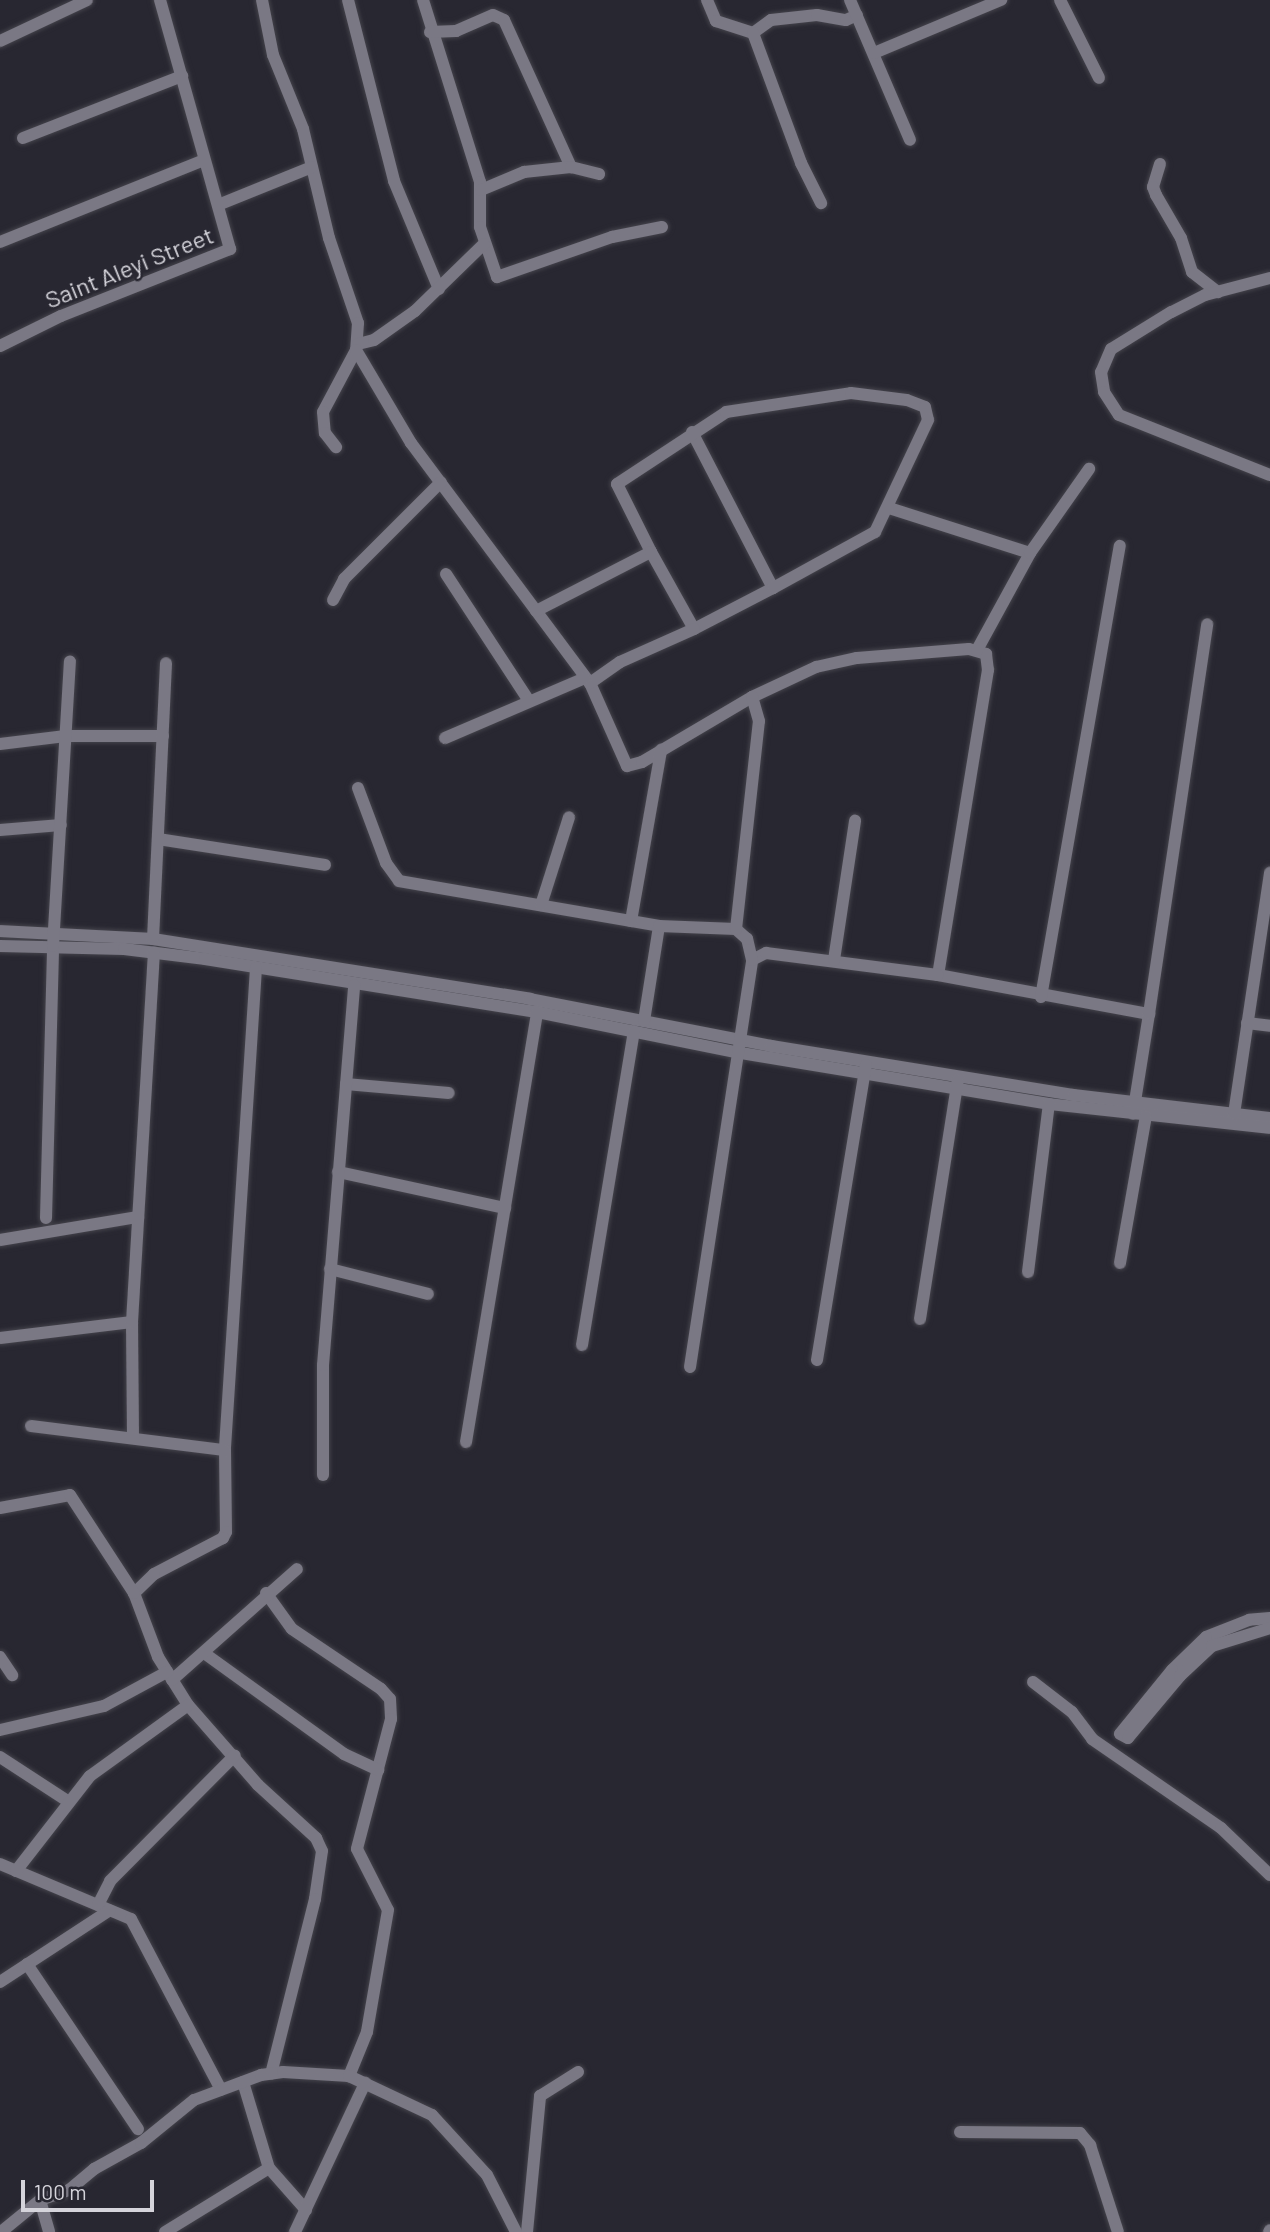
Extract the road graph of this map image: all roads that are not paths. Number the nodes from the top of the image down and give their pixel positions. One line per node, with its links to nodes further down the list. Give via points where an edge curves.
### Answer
1 (87, 0): 13 (street)
2 (160, 0): 15 (street, Saint Aleyi Street)
3 (262, 0): 21 (street, via 273,55 303,129)
4 (348, 0): 31 (street, via 394,181)
5 (423, 0): 11 (street)
6 (707, 0): 12 (street, via 716,21)
7 (850, 0): 10 (street)
8 (1001, 0): 14 (street)
9 (1060, 0): 16 (street)
10 (856, 15): 12 (street, via 846,20 817,15 771,20); 14 (street)
11 (430, 33): 22 (street, via 456,31 493,15 504,20); 24 (street)
12 (753, 33): 25 (street, via 801,163)
13 (1, 41)
14 (874, 52): 18 (street)
15 (182, 76): 17 (street); 19 (street, Saint Aleyi Street)
16 (1098, 78)
17 (23, 138)
18 (910, 140)
19 (204, 160): 26 (street, Saint Aleyi Street); 28 (street)
20 (1160, 164): 32 (street, via 1153,187 1156,195 1181,238 1192,272)
21 (312, 167): 26 (street); 34 (street, via 358,323)
22 (571, 167): 23 (street); 24 (street, via 524,172)
23 (599, 174)
24 (481, 190): 29 (street)
25 (821, 203)
26 (218, 205): 33 (street, Saint Aleyi Street, via 230,244 224,254 93,303)
27 (662, 227): 29 (street, via 612,237 497,276)
28 (0, 242)
29 (484, 244): 31 (street, via 459,264)
30 (1270, 278): 32 (street)
31 (439, 289): 34 (street, via 374,340)
32 (1218, 292): 38 (street, via 1171,313 1111,349 1101,372 1104,392 1110,405 1130,422)
33 (0, 346)
34 (357, 347): 36 (street, via 323,412 325,432); 39 (street, via 411,443)
35 (692, 432): 40 (street, via 744,407 851,393 918,403 928,420); 42 (street, via 617,484); 45 (street)
36 (336, 447)
37 (1089, 469): 43 (street)
38 (1270, 475)
39 (442, 482): 46 (street, via 344,579); 47 (street)
40 (889, 508): 43 (street); 45 (street, via 863,541)
41 (1120, 545): 84 (street)
42 (651, 552): 47 (street); 49 (street)
43 (1030, 552): 50 (street)
44 (446, 573): 55 (street)
45 (773, 588): 49 (street)
46 (333, 600)
47 (536, 611): 53 (street)
48 (1207, 624): 86 (street)
49 (694, 629): 53 (street)
50 (977, 650): 54 (street, via 838,662 796,675); 81 (street, via 986,654 988,670)
51 (70, 662): 56 (street)
52 (166, 663): 57 (street)
53 (587, 680): 55 (street); 60 (street, via 622,763 633,766)
54 (752, 697): 60 (street); 72 (street, via 759,721)
55 (529, 701): 58 (street)
56 (66, 736): 57 (street); 59 (street); 64 (street)
57 (163, 736): 66 (street)
58 (445, 738)
59 (0, 744)
60 (661, 750): 70 (street)
61 (358, 788): 69 (street, via 386,863 400,881)
62 (569, 817): 69 (street)
63 (855, 821): 79 (street)
64 (61, 825): 65 (street); 74 (street)
65 (0, 830)
66 (158, 839): 67 (street); 76 (street)
67 (325, 865)
68 (1270, 873): 88 (street)
69 (541, 905): 70 (street)
70 (631, 921): 71 (street)
71 (659, 926): 72 (street); 87 (street)
72 (736, 929): 78 (street, via 747,939)
73 (0, 932): 74 (street)
74 (54, 940): 75 (street); 76 (street); 103 (street)
75 (0, 946)
76 (154, 946): 77 (street); 104 (street)
77 (206, 953): 80 (street); 82 (street)
78 (752, 960): 79 (street, via 766,953); 91 (street)
79 (834, 960): 81 (street)
80 (256, 968): 83 (street); 119 (street)
81 (938, 975): 84 (street)
82 (376, 982): 83 (street); 85 (street); 87 (street)
83 (354, 985): 94 (street)
84 (1041, 997): 86 (street)
85 (537, 1012): 90 (street); 102 (street)
86 (1149, 1014): 97 (street)
87 (644, 1021): 91 (street)
88 (1247, 1023): 89 (street); 98 (street)
89 (1270, 1026)
90 (634, 1031): 91 (street); 113 (street)
91 (741, 1047): 92 (street); 115 (street)
92 (866, 1067): 93 (street); 114 (street)
93 (958, 1082): 96 (street); 97 (street); 110 (street)
94 (346, 1084): 95 (street); 101 (street)
95 (449, 1093)
96 (1049, 1104): 97 (street); 108 (street)
97 (1138, 1110): 98 (street); 100 (street); 106 (street)
98 (1234, 1114): 99 (street)
99 (1270, 1118)
100 (1270, 1128)
101 (338, 1172): 102 (street); 107 (street)
102 (505, 1208): 118 (street)
103 (46, 1217)
104 (138, 1217): 105 (street); 111 (street)
105 (0, 1240)
106 (1120, 1263)
107 (330, 1269): 109 (street); 120 (street, via 323,1365)
108 (1028, 1272)
109 (428, 1294)
110 (920, 1319)
111 (132, 1322): 112 (street); 117 (street)
112 (0, 1338)
113 (582, 1345)
114 (817, 1360)
115 (691, 1367)
116 (31, 1426): 117 (street)
117 (133, 1437): 119 (street)
118 (466, 1442)
119 (225, 1450): 123 (street, via 223,1538 154,1574)
120 (323, 1475)
121 (0, 1508): 123 (street, via 70,1495)
122 (297, 1569): 124 (street)
123 (134, 1593): 132 (street)
124 (267, 1593): 128 (street); 138 (street, via 292,1629 390,1699 391,1719)
125 (1270, 1618): 127 (street, via 1249,1620)
126 (1270, 1628): 127 (street)
127 (1209, 1641): 130 (street)
128 (204, 1653): 132 (street); 138 (street, via 344,1754)
129 (0, 1657): 131 (street)
130 (1176, 1673): 130 (street, via 1128,1738 1122,1737 1119,1732)
131 (12, 1675)
132 (170, 1676): 134 (street); 135 (street, via 104,1706)
133 (1033, 1682): 141 (street, via 1072,1712 1093,1739 1221,1828)
134 (188, 1705): 136 (street); 139 (street, via 90,1776)
135 (0, 1730)
136 (235, 1755): 142 (street, via 110,1881); 146 (street, via 258,1784 316,1838 322,1851 315,1899)
137 (0, 1757): 139 (street)
138 (378, 1770): 147 (street, via 357,1849 388,1910 368,2032)
139 (69, 1802): 140 (street)
140 (6, 1869): 142 (street)
141 (1270, 1875)
142 (104, 1908): 143 (street); 150 (street, via 131,1919)
143 (27, 1964): 144 (street); 151 (street)
144 (0, 1982)
145 (578, 2072): 161 (street, via 540,2096)
146 (271, 2074): 147 (street); 148 (street)
147 (349, 2076): 149 (street)
148 (243, 2082): 150 (street); 153 (street)
149 (365, 2083): 155 (street); 160 (street, via 432,2115 487,2175)
150 (221, 2090): 154 (street, via 194,2100 141,2143 94,2169 69,2190)
151 (138, 2129)
152 (960, 2132): 162 (street, via 1080,2133 1090,2146)
153 (269, 2168): 155 (street); 158 (street)
154 (40, 2200): 156 (street); 157 (street)
155 (306, 2210): 159 (street)
156 (1, 2232)
157 (49, 2232)
158 (165, 2232)
159 (295, 2232)
160 (516, 2232)
161 (527, 2232)
162 (1118, 2232)

